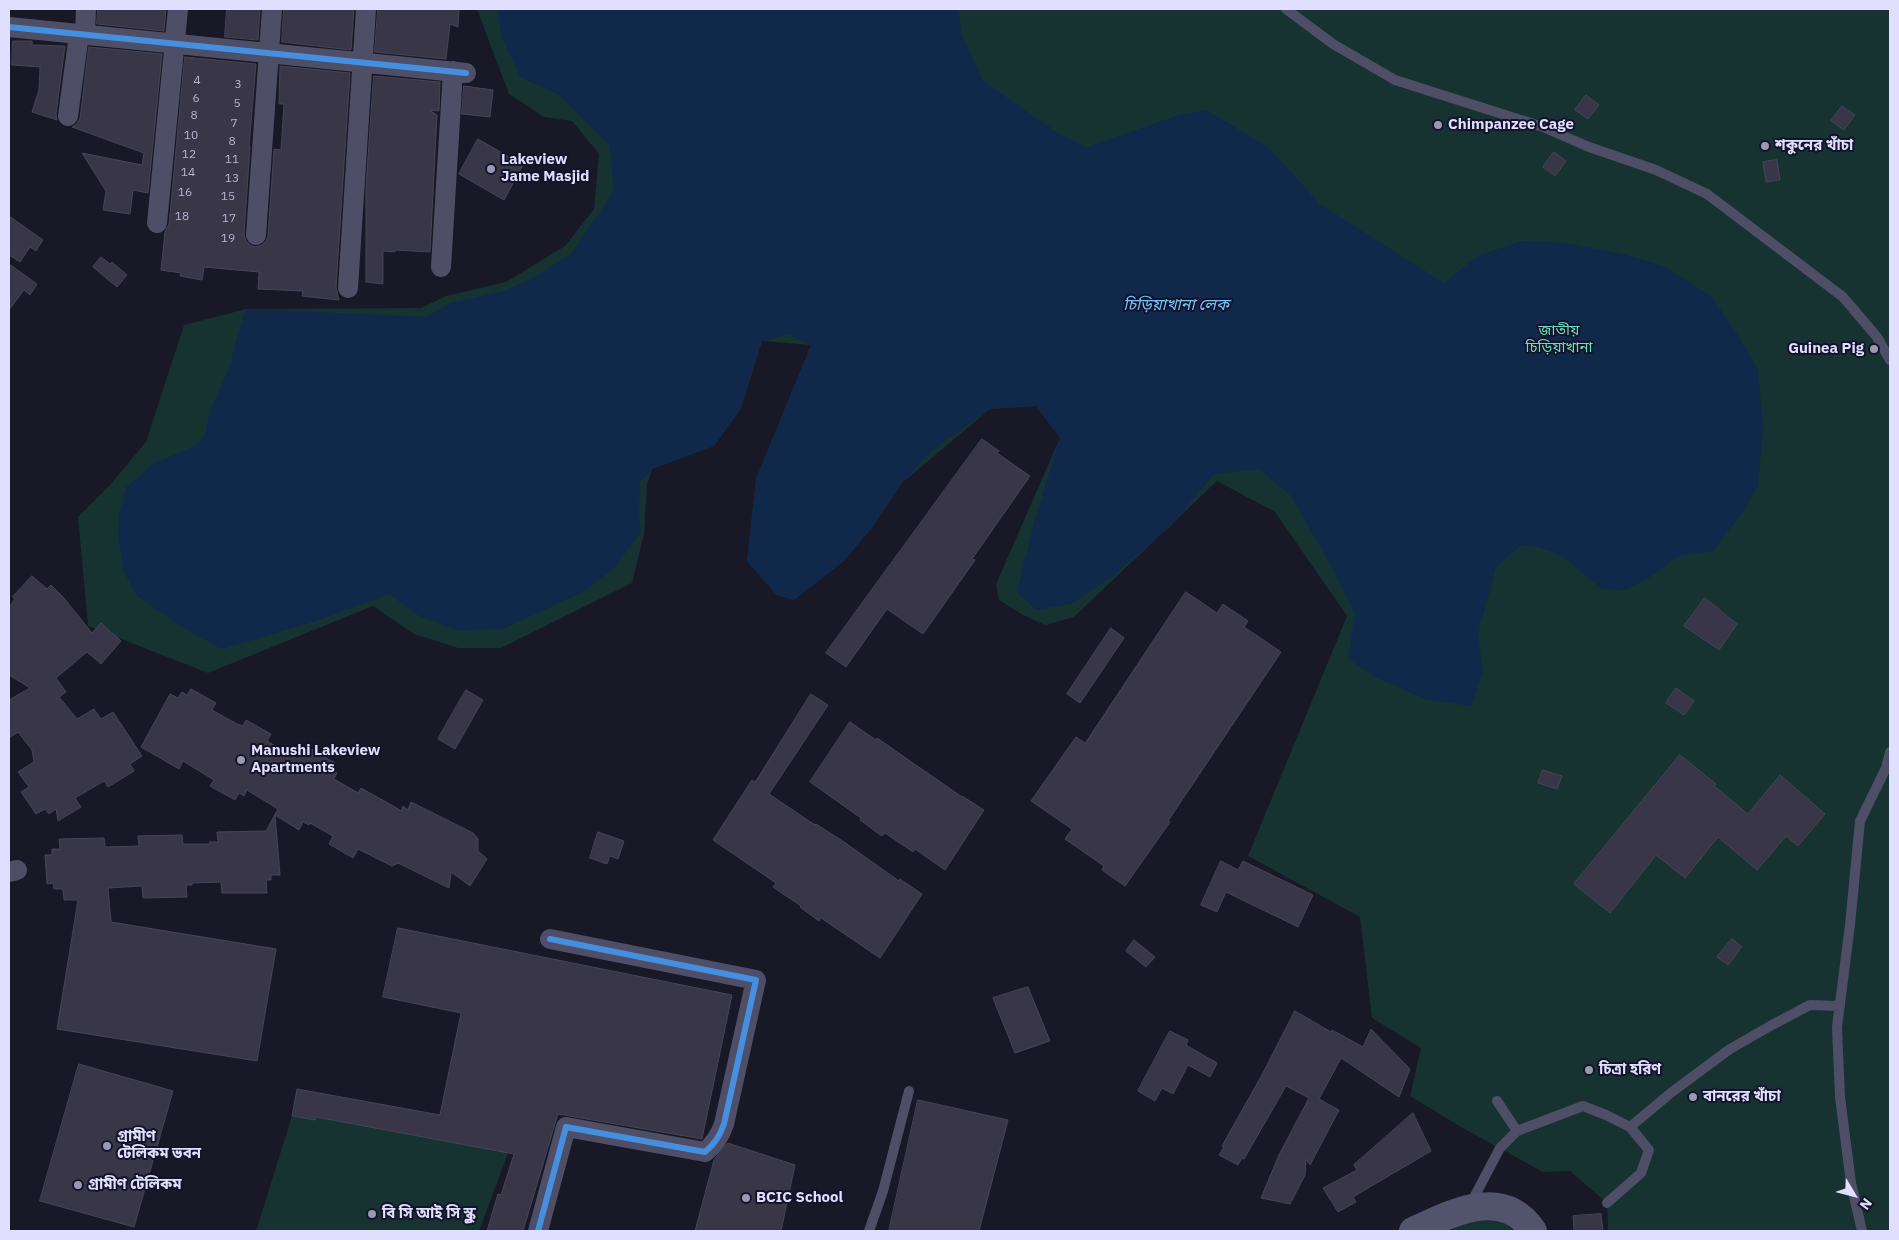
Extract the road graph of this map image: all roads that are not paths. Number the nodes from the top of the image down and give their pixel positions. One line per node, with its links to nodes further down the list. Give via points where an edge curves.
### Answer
1 (86, 9): 7 (street)
2 (178, 9): 8 (street)
3 (272, 9): 9 (street)
4 (366, 9): 10 (street)
5 (1286, 9): 16 (lane, via 1333,44 1396,80 1543,127 1656,170 1707,194 1843,297 1877,337)
6 (9, 27): 7 (street)
7 (82, 34): 8 (street); 11 (street)
8 (174, 42): 9 (street); 12 (street)
9 (268, 52): 10 (street); 13 (street)
10 (362, 62): 14 (street, via 459,72); 15 (street)
11 (68, 116)
12 (157, 223)
13 (256, 236)
14 (441, 268)
15 (348, 288)
16 (1890, 360)
17 (1890, 752): 19 (lane, via 1886,768 1860,821)
18 (550, 939): 26 (street, via 756,980 724,1124 713,1146 705,1152 566,1127)
19 (1840, 1006): 22 (lane, via 1810,1005 1730,1049); 30 (lane, via 1837,1028 1840,1097 1851,1183)
20 (909, 1091): 27 (lane)
21 (1497, 1101): 23 (lane)
22 (1630, 1127): 23 (lane, via 1583,1106); 24 (lane, via 1649,1150 1641,1173)
23 (1518, 1131): 25 (lane, via 1500,1148)
24 (1607, 1203)
25 (1468, 1209): 28 (main road); 29 (main road, via 1500,1207 1528,1223)
26 (538, 1231)
27 (870, 1231)
28 (1413, 1231)
29 (1533, 1231)
30 (1862, 1231)

